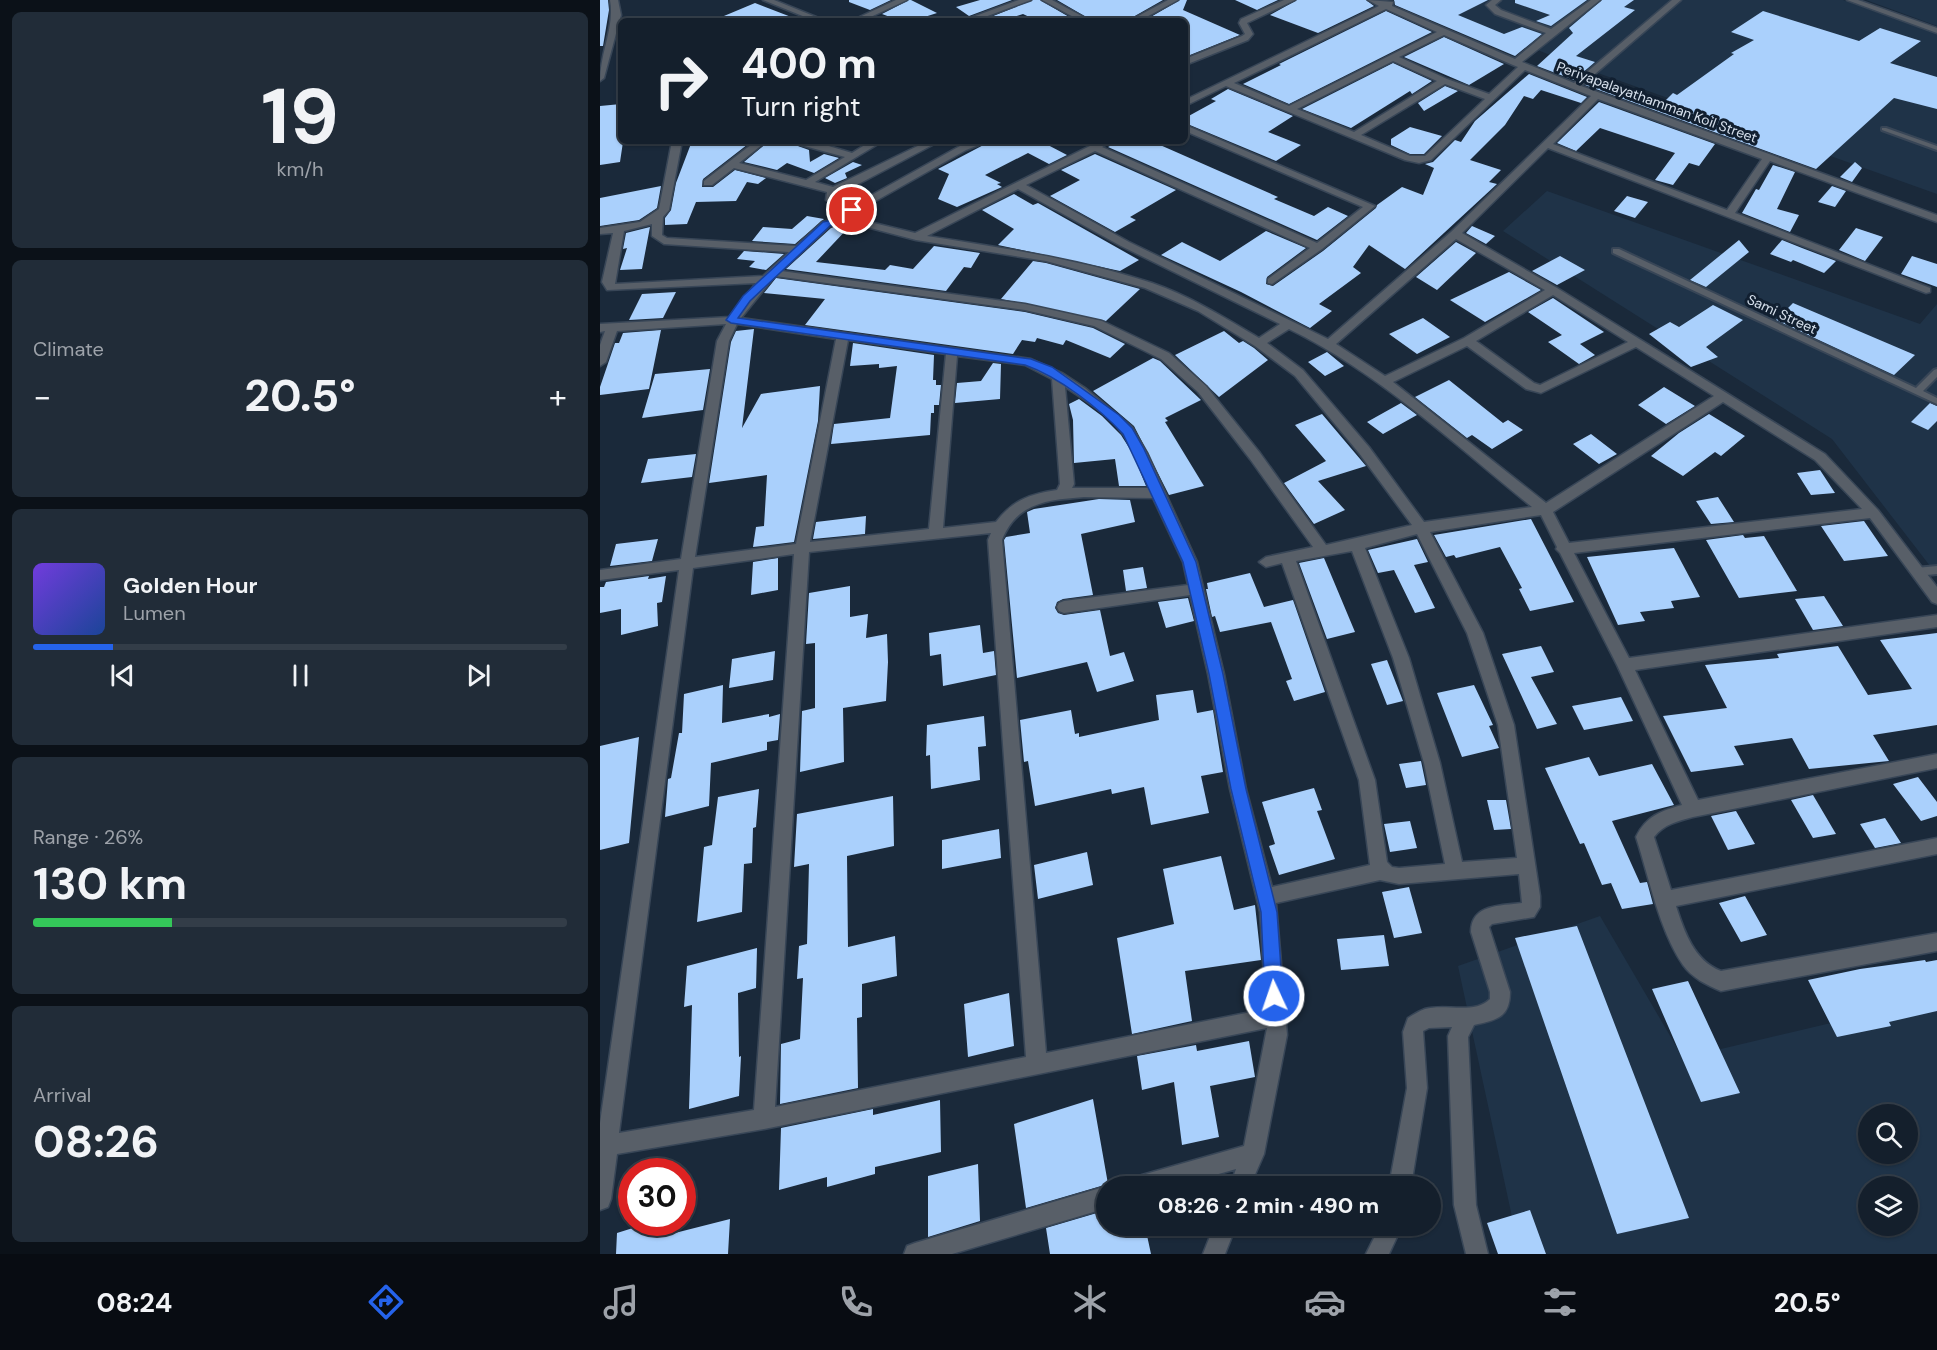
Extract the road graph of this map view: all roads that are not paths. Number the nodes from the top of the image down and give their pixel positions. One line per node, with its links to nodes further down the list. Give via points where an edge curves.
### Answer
1 (614, 0): 23 (street)
2 (767, 0): 15 (street)
3 (903, 0): 16 (street)
4 (1027, 0): 17 (street)
5 (1046, 0): 18 (street)
6 (1174, 0): 19 (street)
7 (1291, 0): 26 (street, via 1244,21 1250,34 1245,39)
8 (1371, 0): 14 (street, Periyapalayathamman Koil Street)
9 (1398, 0): 14 (street)
10 (1497, 0): 22 (street, via 1490,5 1498,12)
11 (1596, 0): 22 (street)
12 (1677, 0): 31 (street)
13 (1851, 0): 21 (street)
14 (1386, 6): 20 (street, Periyapalayathamman Koil Street); 30 (street)
15 (814, 18)
16 (862, 18)
17 (976, 18)
18 (1081, 18)
19 (1139, 18)
20 (1445, 31): 25 (street); 27 (street, Periyapalayathamman Koil Street)
21 (1937, 31)
22 (1552, 32): 27 (street)
23 (617, 33): 24 (street); 28 (street)
24 (600, 37)
25 (1392, 57): 29 (street); 35 (street)
26 (1188, 61)
27 (1520, 65): 31 (street, Periyapalayathamman Koil Street); 33 (street)
28 (600, 78)
29 (1444, 81): 33 (street); 38 (street)
30 (1226, 83): 34 (street); 35 (street)
31 (1575, 86): 32 (street, Periyapalayathamman Koil Street)
32 (1597, 95): 46 (street); 50 (street, Periyapalayathamman Koil Street)
33 (1491, 98): 38 (street, via 1428,158 1408,158)
34 (1188, 102)
35 (1290, 109): 38 (street)
36 (1188, 129): 64 (street, via 1370,206)
37 (1884, 129): 48 (lane)
38 (1354, 136)
39 (676, 144): 58 (street, via 664,210)
40 (758, 144): 51 (street)
41 (816, 144): 49 (street)
42 (873, 144): 49 (street)
43 (929, 144): 55 (street)
44 (975, 144): 57 (street)
45 (1100, 144): 47 (street)
46 (1548, 145): 56 (street); 62 (street)
47 (1094, 147): 54 (street); 64 (street)
48 (1937, 148)
49 (853, 156): 53 (street)
50 (1768, 157): 56 (street); 59 (street, Periyapalayathamman Koil Street)
51 (734, 165): 52 (street); 53 (street)
52 (708, 183)
53 (807, 183): 55 (street)
54 (1018, 185): 63 (street); 72 (street, via 1125,244)
55 (833, 190): 57 (street, via 830,198)
56 (1729, 214): 70 (street)
57 (850, 215): 63 (street); 65 (street, via 826,224)
58 (658, 218): 60 (street); 65 (street, via 657,236 664,241)
59 (1937, 219)
60 (619, 228): 61 (street); 67 (street, via 608,282 611,288)
61 (600, 231)
62 (1455, 234): 69 (street); 78 (street)
63 (916, 237): 77 (street, via 1047,258 1149,286 1202,309)
64 (1318, 247): 68 (street)
65 (800, 249): 67 (street)
66 (1616, 252): 84 (lane, Sami Street)
67 (770, 276): 71 (street); 97 (street, via 1025,307 1098,323 1165,356 1202,389)
68 (1272, 281)
69 (1554, 290): 75 (street); 76 (street)
70 (1926, 290)
71 (731, 320): 73 (street); 74 (street); 100 (street, via 723,341)
72 (1288, 324): 77 (street); 78 (street)
73 (606, 327): 80 (street)
74 (843, 335): 79 (street); 95 (street)
75 (1468, 341): 76 (street, via 1530,386 1541,389); 83 (street)
76 (1636, 342): 85 (street)
77 (1258, 343): 92 (street, via 1299,373 1364,450)
78 (1329, 344): 83 (street)
79 (952, 350): 82 (street, via 1027,362); 93 (street)
80 (600, 362)
81 (1937, 372): 84 (lane)
82 (1058, 376): 87 (street, via 1127,431); 88 (street, via 1067,484)
83 (1384, 381): 89 (street)
84 (1917, 392): 86 (lane, Sami Street)
85 (1723, 396): 89 (street); 90 (street, via 1820,457)
86 (1937, 401)
87 (1158, 493): 88 (street); 104 (street, via 1190,562)
88 (1062, 494): 91 (street, via 1024,504)
89 (1545, 510): 92 (street); 96 (street)
90 (1873, 513): 96 (street); 102 (street)
91 (1000, 527): 93 (street); 120 (street, via 995,540)
92 (1421, 528): 94 (street); 112 (street, via 1475,633 1506,725)
93 (936, 534): 95 (street)
94 (1357, 545): 97 (street); 114 (street, via 1404,668 1432,763)
95 (802, 548): 100 (street); 121 (street)
96 (1563, 549): 108 (street)
97 (1323, 551): 98 (street)
98 (1287, 557): 99 (street); 113 (street, via 1368,780)
99 (1266, 562)
100 (687, 563): 103 (street); 122 (street)
101 (1937, 570): 102 (lane)
102 (1917, 572): 105 (street)
103 (600, 575)
104 (1196, 589): 106 (street); 115 (street, via 1238,789)
105 (1937, 598)
106 (1064, 607)
107 (1937, 621): 108 (street)
108 (1625, 665): 110 (street)
109 (1937, 761): 110 (street)
110 (1693, 809): 116 (street, via 1658,820 1645,837)
111 (1937, 846): 116 (street)
112 (1526, 865): 114 (street); 119 (street, via 1531,896 1528,911 1488,916 1480,923 1500,1003 1492,1011)
113 (1382, 871): 114 (street, via 1399,876); 115 (street)
114 (1455, 871)
115 (1266, 897): 118 (street)
116 (1667, 899): 117 (street, via 1676,934 1690,960 1708,976 1721,981)
117 (1937, 942)
118 (1275, 1017): 120 (street); 123 (street, via 1277,1035)
119 (1468, 1017): 126 (street, via 1427,1018 1415,1025 1417,1088); 134 (street, via 1458,1036 1458,1047 1465,1205)
120 (1037, 1064): 121 (street)
121 (764, 1119): 122 (street)
122 (609, 1145): 127 (street)
123 (1253, 1154): 124 (street); 125 (street)
124 (1177, 1176)
125 (1244, 1176)
126 (1402, 1176)
127 (600, 1199)
128 (1096, 1200): 131 (street)
129 (1221, 1236): 132 (street)
130 (1386, 1236): 133 (street)
131 (915, 1254)
132 (1214, 1254)
133 (1377, 1254)
134 (1477, 1254)

